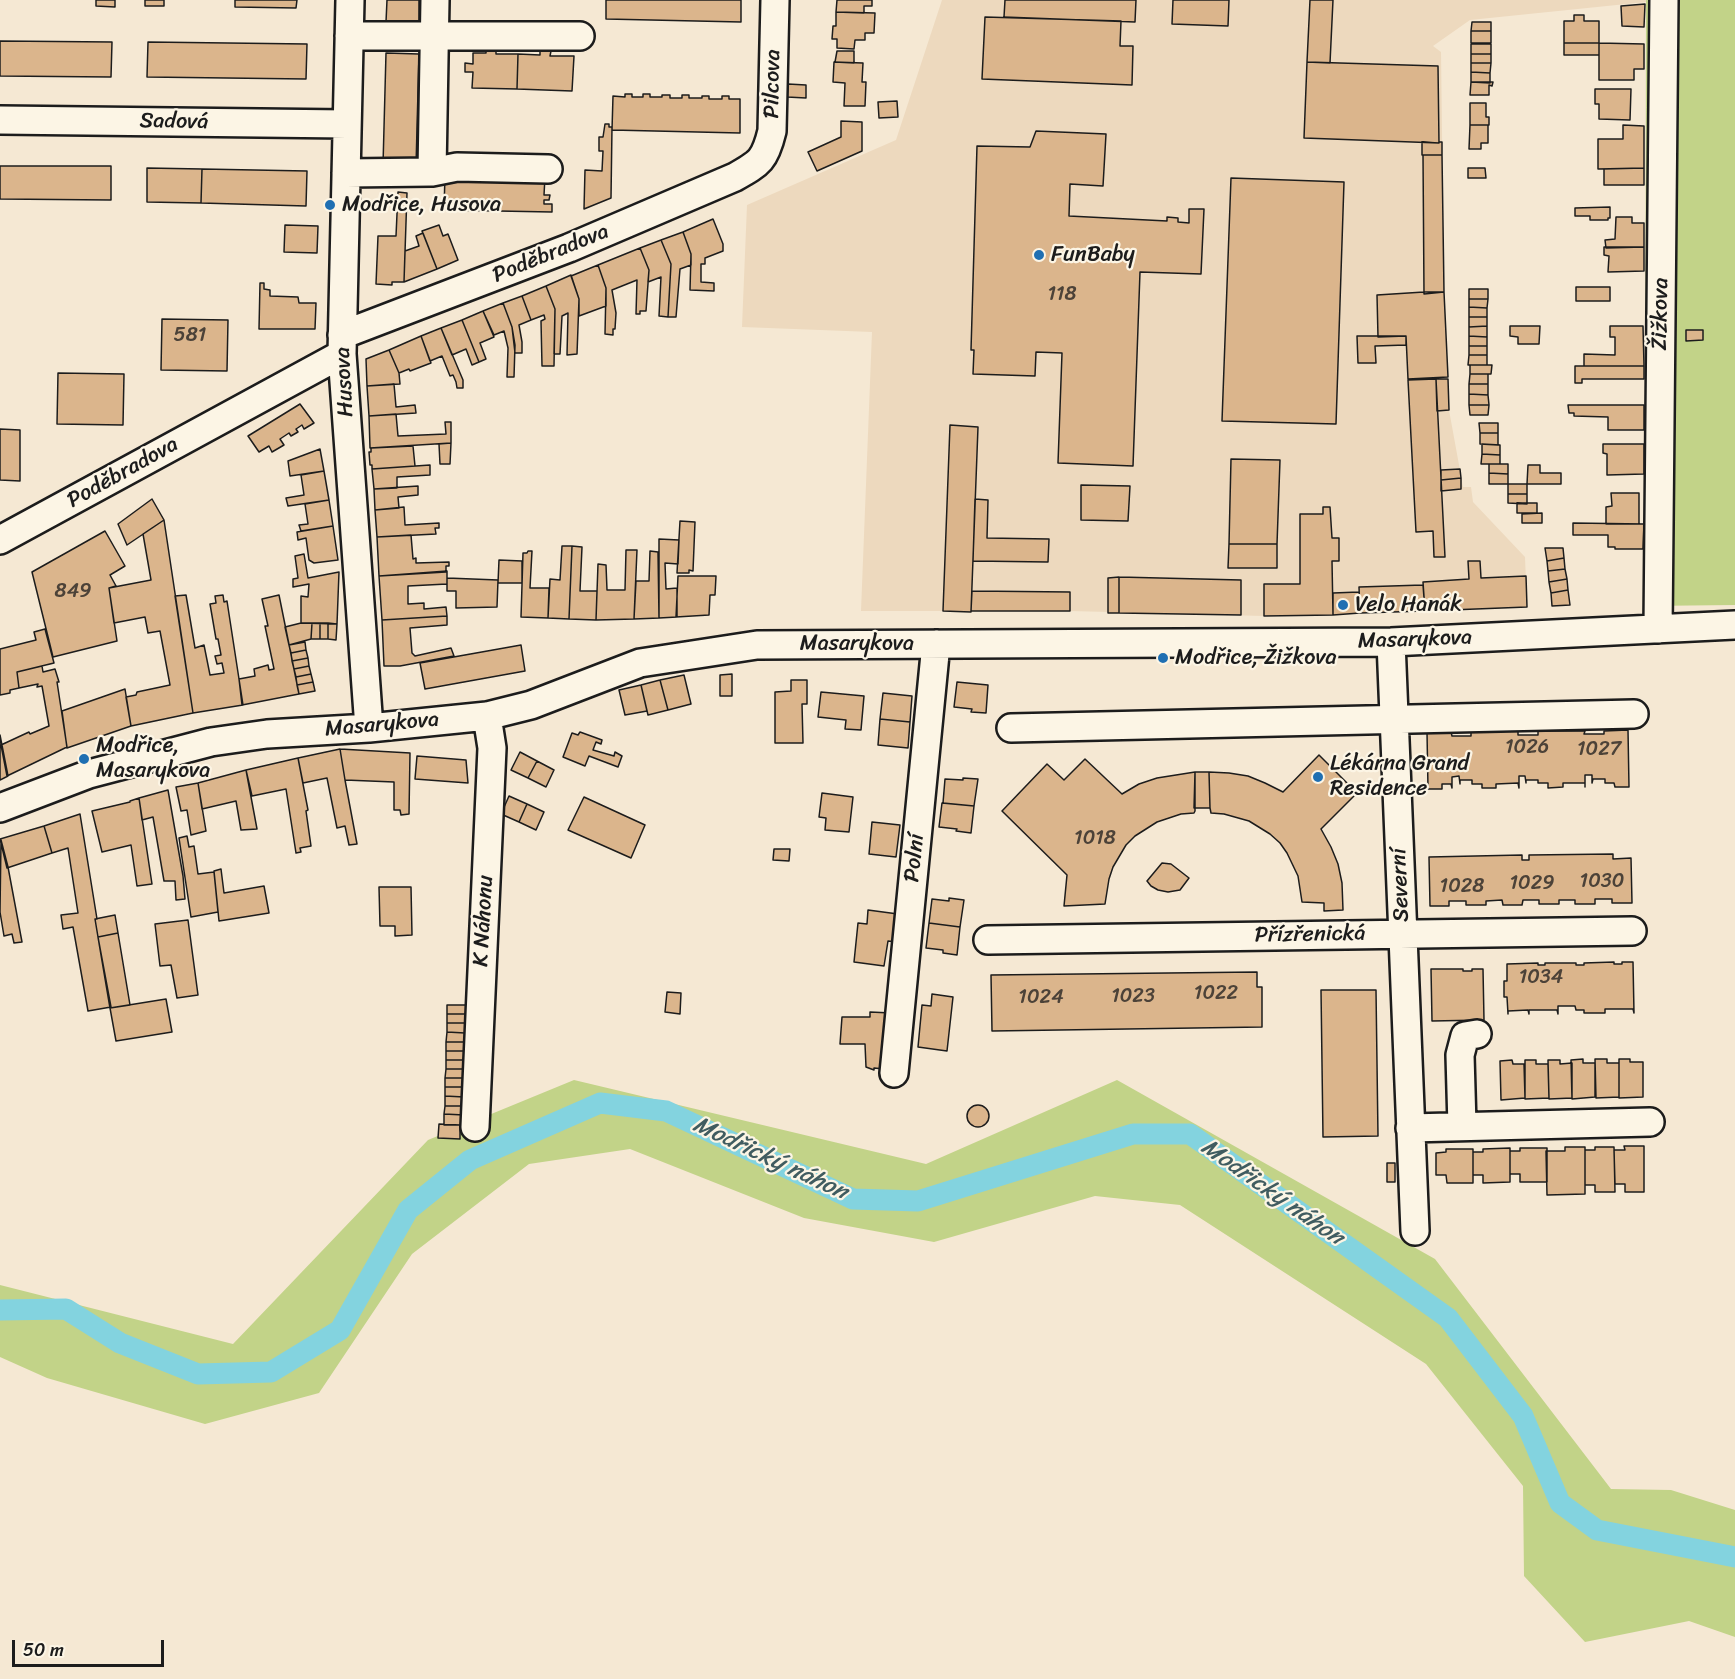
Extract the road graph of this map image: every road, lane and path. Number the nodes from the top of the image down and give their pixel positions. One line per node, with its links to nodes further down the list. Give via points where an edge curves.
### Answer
1 (350, 0): 5 (street, Husova)
2 (435, 0): 7 (street)
3 (775, 0): 10 (street, Pilcova, via 772,131 768,149)
4 (1664, 0): 17 (street, Žižkova)
5 (349, 36): 7 (street); 9 (street, Husova)
6 (580, 36): 7 (street)
7 (433, 37): 12 (street)
8 (0, 120): 9 (street, Sadová)
9 (347, 124): 13 (street, Husova)
10 (757, 165): 14 (street, Poděbradova)
11 (548, 168): 12 (street, via 456,167)
12 (432, 172): 13 (street)
13 (346, 173): 14 (street, Husova)
14 (342, 345): 15 (street, Poděbradova); 23 (street, Husova)
15 (0, 540)
16 (1735, 625): 17 (street, Masarykova)
17 (1658, 628): 18 (street, Masarykova)
18 (1391, 642): 19 (street, Masarykova); 22 (street, Severní)
19 (936, 644): 21 (street, Masarykova, via 757,645 640,663 531,705); 30 (street, Polní)
20 (1634, 714): 22 (street)
21 (488, 716): 23 (street, Masarykova); 33 (street, K Náhonu, via 492,748)
22 (1394, 720): 24 (street); 27 (street, Severní)
23 (369, 728): 25 (street, Masarykova, via 267,734 211,742 89,774)
24 (1011, 728)
25 (0, 808)
26 (1632, 931): 27 (street, Přízřenická)
27 (1403, 933): 28 (street, Přízřenická); 34 (street, Severní)
28 (988, 940)
29 (1477, 1034): 32 (street, via 1465,1036 1460,1055)
30 (894, 1072)
31 (1650, 1122): 32 (street)
32 (1462, 1126): 34 (street)
33 (475, 1127)
34 (1410, 1128): 35 (street, Severní)
35 (1415, 1231)

